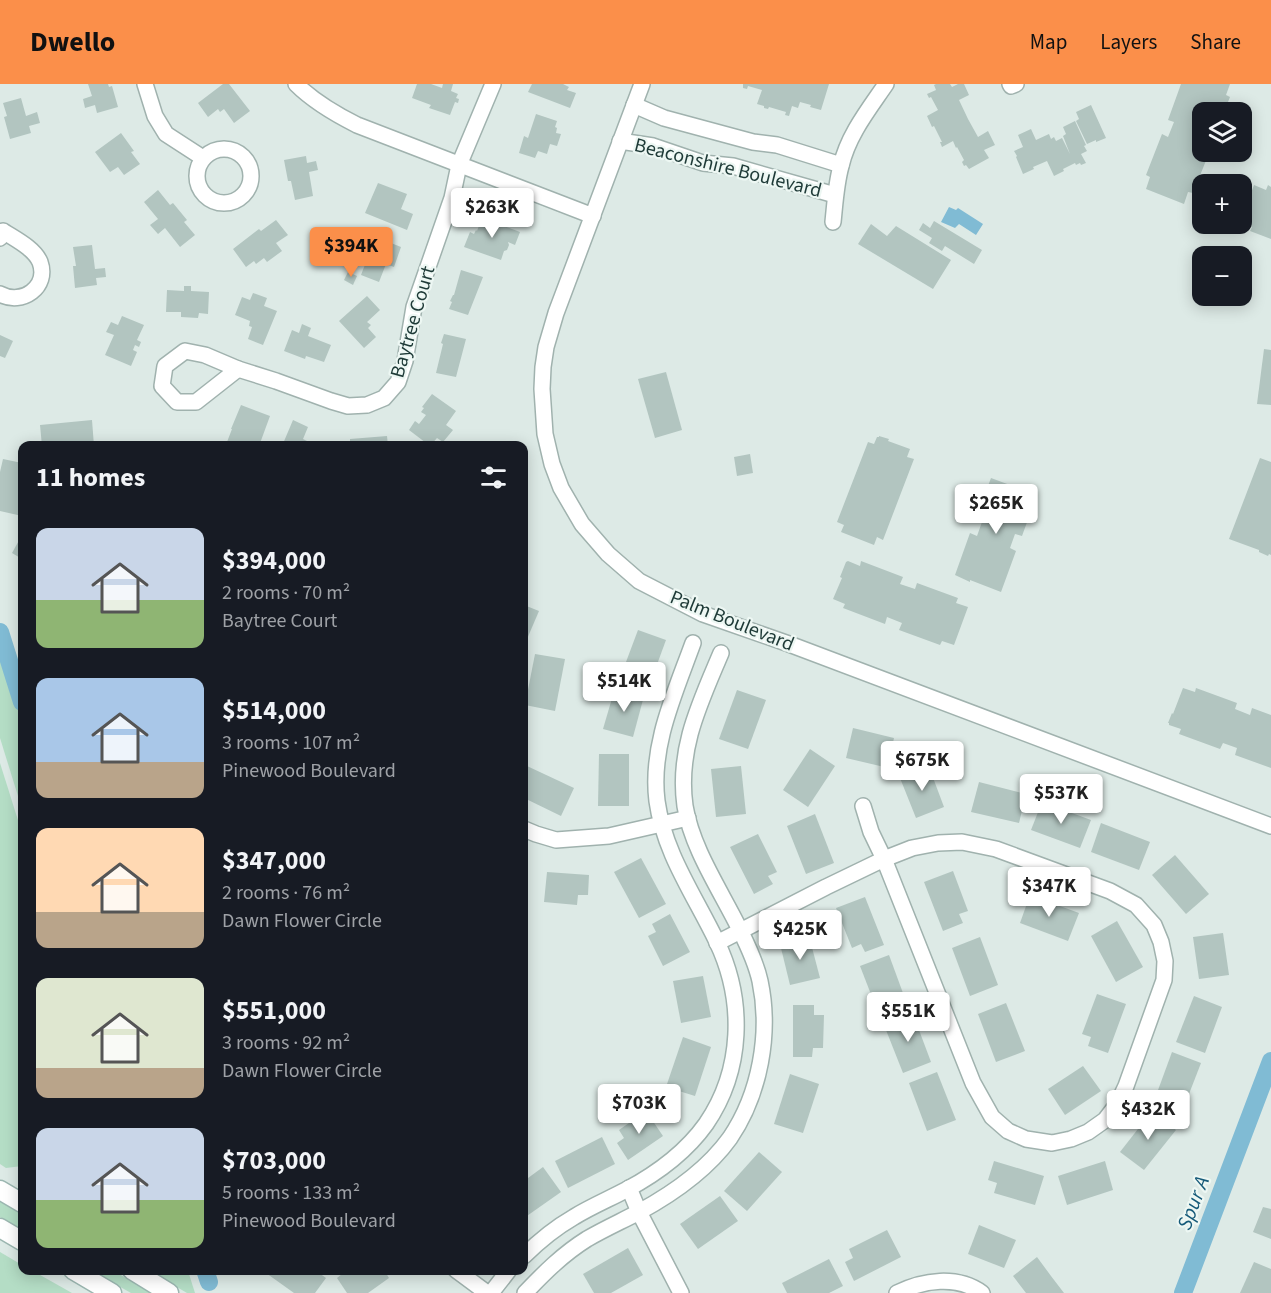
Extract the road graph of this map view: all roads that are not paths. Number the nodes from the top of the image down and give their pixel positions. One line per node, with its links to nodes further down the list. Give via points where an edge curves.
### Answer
1 (145, 84): 10 (street, via 155,116 166,134)
2 (296, 84): 11 (street, via 314,100 357,125)
3 (493, 84): 11 (street, Baytree Court)
4 (642, 84): 8 (street, Palm Boulevard)
5 (886, 84): 12 (street, via 862,119)
6 (1010, 84): 7 (street)
7 (1016, 84)
8 (634, 105): 9 (street, Palm Boulevard); 12 (street, Beaconshire Boulevard, via 664,118)
9 (620, 141): 13 (street, Beaconshire Boulevard, via 653,146 703,163 733,166); 14 (street, Palm Boulevard)
10 (203, 158)
11 (459, 165): 14 (street); 18 (street, Baytree Court, via 452,198 414,307 405,361 398,382 384,398 367,405 348,406)
12 (841, 165): 13 (street)
13 (835, 195): 15 (street)
14 (592, 216): 26 (street, Palm Boulevard, via 549,336 542,389 545,434 558,480 582,524 608,554 639,581 704,614)
15 (833, 222)
16 (1, 230): 17 (street, via 34,253 42,270 37,287 22,298)
17 (0, 294)
18 (238, 369): 18 (street, Baytree Court, via 185,351 165,366 162,386 177,402 196,402)
19 (693, 643): 21 (street)
20 (721, 653): 22 (street)
21 (674, 694): 22 (street); 25 (street, via 658,757 657,800)
22 (700, 703): 24 (street, via 686,751)
23 (863, 806): 28 (street)
24 (688, 818): 25 (street); 29 (street, via 698,848)
25 (662, 824): 27 (street, via 609,836 556,840); 30 (street, via 672,854)
26 (1271, 826)
27 (528, 831)
28 (884, 859): 28 (street, via 938,843 962,842 996,849 1110,891 1136,904 1154,925 1166,961 1164,980 1126,1086 1105,1120 1080,1136 1052,1143 1026,1139 1008,1131 992,1117 973,1083); 29 (street)
29 (741, 931): 30 (street); 34 (street, via 754,961 763,1000 763,1042 756,1081 744,1112 717,1154 677,1190)
30 (717, 943): 31 (street, via 726,964 736,1021 731,1070 721,1098 679,1154)
31 (629, 1188): 34 (street); 37 (street, via 574,1217)
32 (0, 1190): 33 (main road)
33 (18, 1201)
34 (639, 1212): 45 (street, via 576,1247); 46 (street)
35 (0, 1228): 36 (main road)
36 (18, 1239)
37 (528, 1252)
38 (81, 1275): 42 (main road)
39 (140, 1275): 43 (main road)
40 (463, 1275): 44 (street)
41 (505, 1275): 44 (street)
42 (112, 1293)
43 (169, 1293)
44 (489, 1293)
45 (525, 1293)
46 (681, 1293)
47 (897, 1293): 48 (street, via 927,1282 950,1281 973,1286)
48 (982, 1293)

